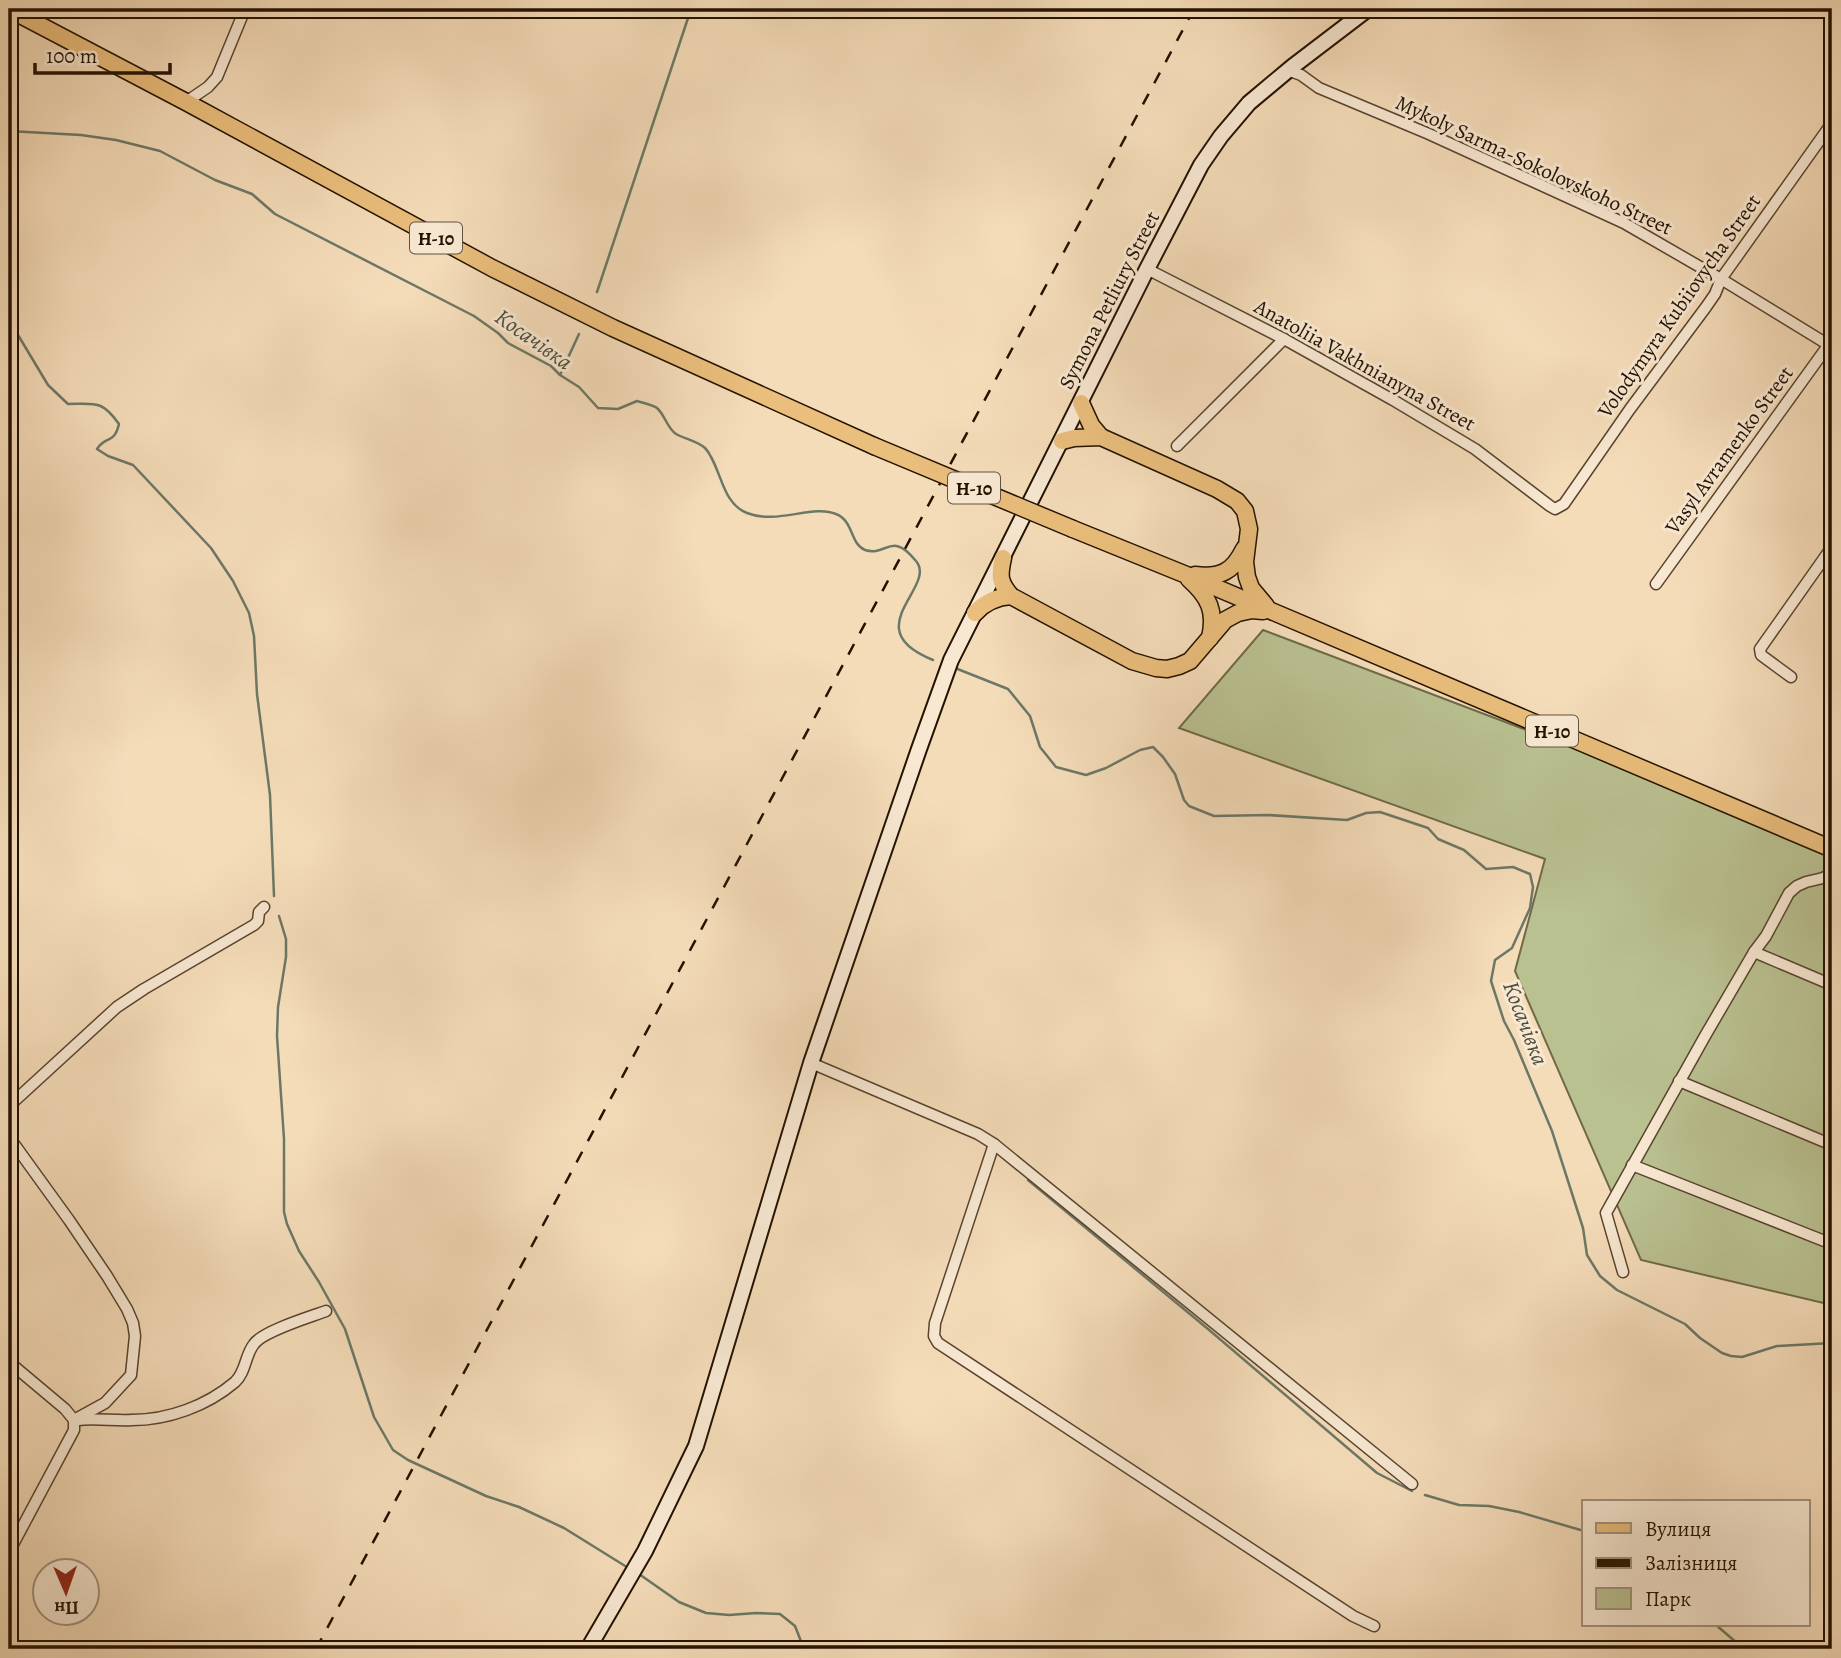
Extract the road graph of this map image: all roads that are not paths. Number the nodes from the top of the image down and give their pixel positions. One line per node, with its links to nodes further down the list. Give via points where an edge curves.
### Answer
1 (9, 9): 5 (main road, Н-10)
2 (245, 9): 5 (street, via 217,77)
3 (1368, 9): 4 (street, Symona Petliury Street)
4 (1287, 70): 7 (street, Symona Petliury Street, via 1249,103 1221,136 1196,174); 8 (street, Mykoly Sarma-Sokolovskoho Street, via 1624,223)
5 (186, 102): 19 (main road, Н-10, bridge, via 613,328 874,446)
6 (1831, 126): 8 (street, Volodymyra Kubiiovycha Street)
7 (1147, 270): 9 (street, Anatoliia Vakhnianyna Street); 11 (street, Symona Petliury Street)
8 (1721, 279): 10 (street, Mykoly Sarma-Sokolovskoho Street); 15 (street, Volodymyra Kubiiovycha Street, via 1706,307 1564,504)
9 (1284, 340): 14 (street); 15 (street, Anatoliia Vakhnianyna Street, via 1475,449)
10 (1831, 344): 20 (street, Vasyl Avramenko Street)
11 (1081, 403): 12 (main road); 13 (street, Symona Petliury Street)
12 (1101, 437): 13 (main road); 16 (main road, via 1237,501 1245,510)
13 (1062, 441): 18 (street, Symona Petliury Street)
14 (1177, 446)
15 (1555, 509)
16 (1249, 529): 19 (main road, via 1237,563 1227,570 1217,575); 22 (main road, via 1247,576 1251,588)
17 (1832, 547): 25 (street, via 1760,651)
18 (1003, 558): 21 (main road, via 1001,580); 23 (street, Symona Petliury Street)
19 (1184, 574): 22 (main road, Н-10); 24 (main road, via 1201,590 1212,612)
20 (1656, 584)
21 (1011, 596): 23 (main road, via 988,602); 24 (main road, via 1146,666 1179,666 1190,661)
22 (1273, 612): 24 (main road, via 1238,613); 26 (main road, Н-10)
23 (975, 613): 31 (street, Symona Petliury Street, via 951,660)
24 (1210, 638)
25 (1791, 677)
26 (1832, 849)
27 (1832, 873): 29 (street, via 1789,893)
28 (264, 907): 33 (street, via 254,925 117,1007)
29 (1754, 952): 30 (street); 32 (street)
30 (1832, 985)
31 (811, 1063): 35 (street); 46 (street, Symona Petliury Street, via 696,1446 634,1570)
32 (1679, 1081): 36 (street); 37 (street)
33 (9, 1106)
34 (9, 1137): 42 (street, via 107,1276 127,1309 135,1336 131,1375 106,1403)
35 (994, 1144): 43 (street); 45 (street, via 934,1323 938,1343)
36 (1832, 1145)
37 (1632, 1165): 38 (street); 39 (street, via 1606,1213)
38 (1832, 1244)
39 (1623, 1272)
40 (326, 1311): 42 (street, via 263,1335 253,1345 238,1379 191,1408 144,1420)
41 (9, 1362): 42 (street)
42 (74, 1420): 44 (street, via 74,1430)
43 (1412, 1484)
44 (9, 1552)
45 (1374, 1626)
46 (588, 1649)

